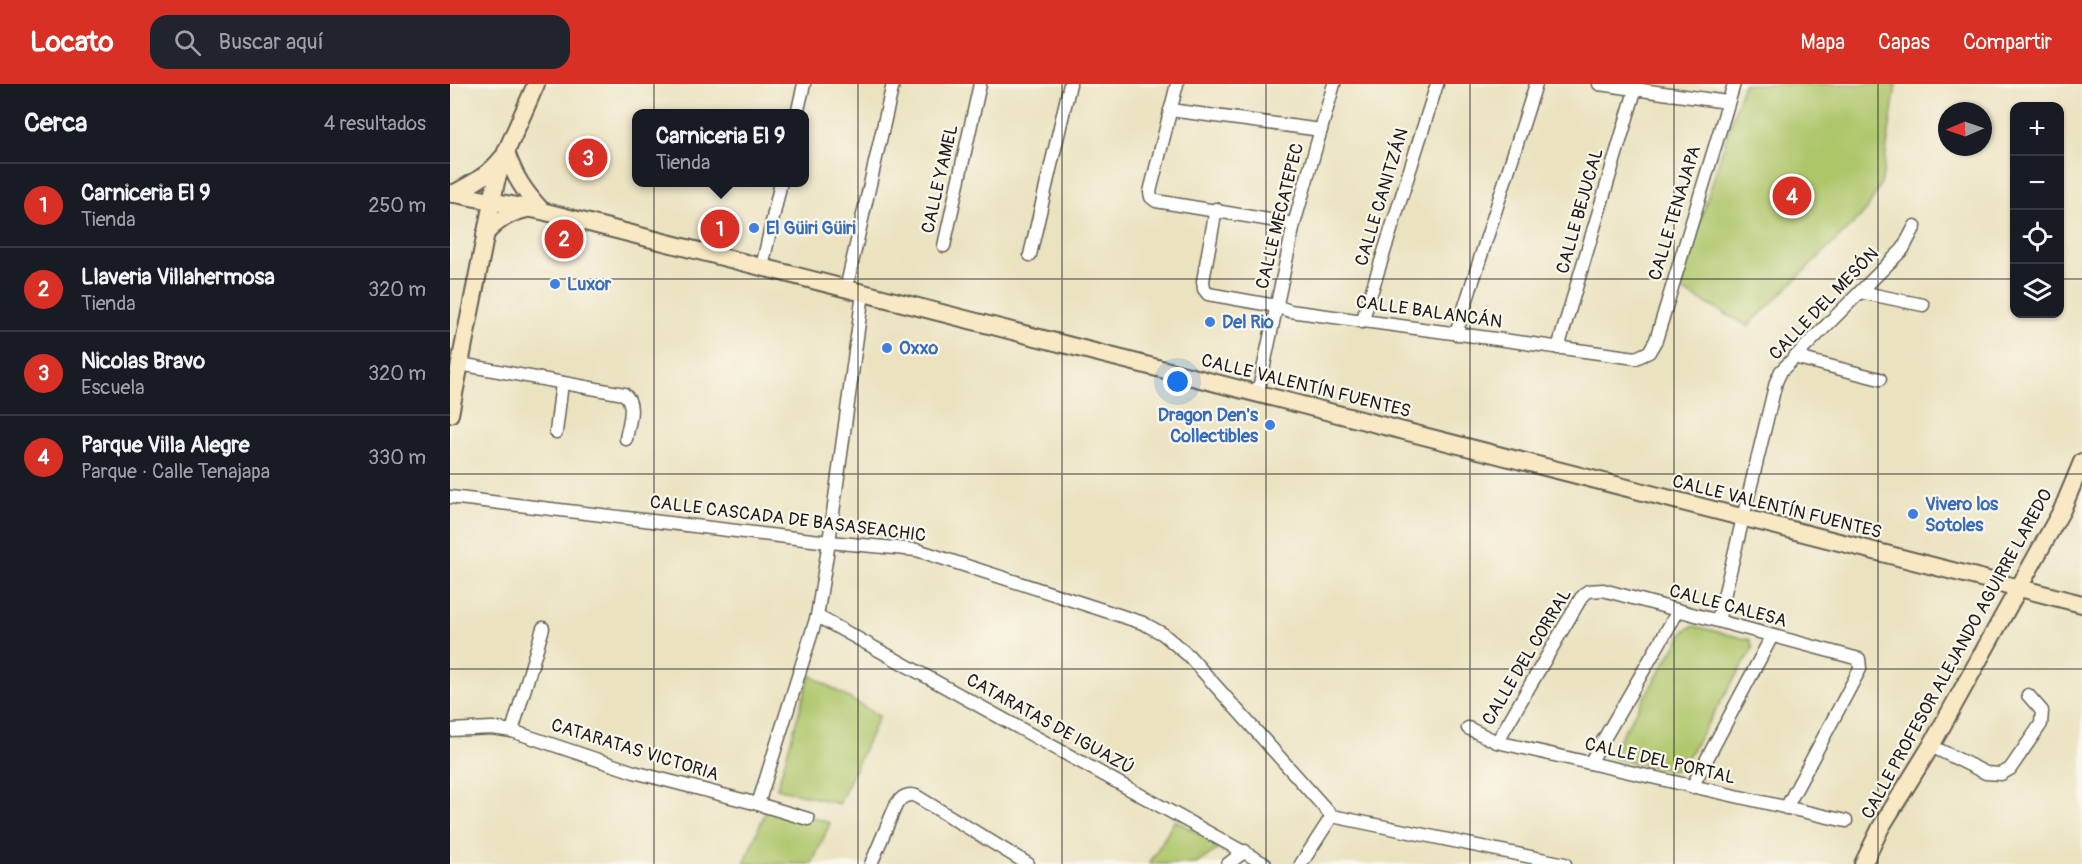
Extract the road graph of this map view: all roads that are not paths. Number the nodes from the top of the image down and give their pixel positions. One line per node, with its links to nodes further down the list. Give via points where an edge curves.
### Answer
1 (536, 84): 17 (street)
2 (804, 84): 14 (street)
3 (893, 84): 29 (street)
4 (980, 84): 26 (street, CALLE YAMEL)
5 (1070, 84): 27 (street)
6 (1177, 84): 15 (street)
7 (1334, 84): 16 (street, CALLE MECATEPEC)
8 (1437, 84): 34 (street, CALLE CANITZÁN)
9 (1536, 84): 35 (street)
10 (1599, 84): 12 (street)
11 (1734, 84): 13 (street, CALLE TENAJAPA)
12 (1635, 86): 13 (street); 36 (street, CALLE BEJUCAL)
13 (1727, 102): 37 (street, CALLE TENAJAPA)
14 (798, 109)
15 (1170, 110): 16 (street); 21 (street, via 1151,197 1156,201)
16 (1320, 130): 23 (street, CALLE MECATEPEC)
17 (506, 152): 19 (street, via 478,181); 20 (street); 22 (street, via 513,174)
18 (780, 187): 28 (street)
19 (451, 193): 20 (street, CALLE VALENTÍN FUENTES)
20 (492, 201): 22 (street, CALLE VALENTÍN FUENTES); 25 (street)
21 (1216, 209): 23 (street); 33 (street, CALLE BALANCÁN, via 1204,272 1205,291)
22 (536, 210): 25 (street, via 511,212); 28 (street, CALLE VALENTÍN FUENTES)
23 (1294, 224): 33 (street, CALLE MECATEPEC)
24 (1915, 226): 30 (street, CALLE DEL MESÓN, via 1903,249)
25 (485, 234): 39 (street)
26 (944, 246)
27 (1030, 255)
28 (762, 267): 29 (street, CALLE VALENTÍN FUENTES)
29 (846, 289): 31 (street, CALLE VALENTÍN FUENTES)
30 (1860, 292): 32 (street); 38 (street, CALLE DEL MESÓN)
31 (863, 293): 42 (street, CALLE VALENTÍN FUENTES); 49 (street)
32 (1923, 305)
33 (1276, 306): 34 (street, CALLE BALANCÁN); 42 (street, CALLE MECATEPEC)
34 (1362, 321): 35 (street, CALLE BALANCÁN)
35 (1456, 334): 36 (street, CALLE BALANCÁN)
36 (1558, 348): 37 (street, CALLE BALANCÁN, via 1636,358)
37 (1649, 352)
38 (1794, 357): 40 (street); 48 (street, CALLE DEL MESÓN, via 1780,371 1776,382)
39 (460, 364): 41 (street); 43 (street)
40 (1880, 379)
41 (562, 383): 44 (street); 45 (street, via 627,396 631,406)
42 (1255, 393): 48 (street, CALLE VALENTÍN FUENTES)
43 (450, 414)
44 (556, 432)
45 (626, 439)
46 (2082, 462): 50 (street, CALLE PROFESOR ALEJANDO AGUIRRE LAREDO, via 2062,510)
47 (450, 497): 49 (street, CALLE CASCADA DE BASASEACHIC)
48 (1743, 518): 50 (street, CALLE VALENTÍN FUENTES); 55 (street, CALLE DEL MESÓN)
49 (829, 542): 54 (street); 68 (street, CALLE CASCADA DE BASASEACHIC, via 917,550 1143,623 1163,633)
50 (2018, 588): 52 (street, CALLE VALENTÍN FUENTES); 63 (street, CALLE PROFESOR ALEJANDO AGUIRRE LAREDO)
51 (1588, 591): 53 (street, CALLE CALESA, via 1604,590); 62 (street, CALLE DEL CORRAL)
52 (2082, 604)
53 (1678, 611): 55 (street, CALLE CALESA); 64 (street)
54 (817, 616): 66 (street); 71 (street, CATARATAS DE IGUAZÚ)
55 (1718, 621): 57 (street, CALLE CALESA)
56 (543, 628): 61 (street)
57 (1772, 636): 65 (street); 67 (street, CALLE CALESA, via 1859,659 1860,669)
58 (2028, 695): 63 (street, via 2042,711 2041,724 2010,769 2001,774 1986,774)
59 (1468, 728): 62 (street, CALLE DEL PORTAL)
60 (450, 730): 61 (street, CATARATAS VICTORIA)
61 (512, 730): 66 (street, CATARATAS VICTORIA, via 634,772)
62 (1497, 742): 64 (street, CALLE DEL PORTAL)
63 (1931, 746): 78 (street, CALLE PROFESOR ALEJANDO AGUIRRE LAREDO)
64 (1590, 763): 65 (street, CALLE DEL PORTAL)
65 (1692, 787): 67 (street, CALLE DEL PORTAL)
66 (758, 804): 69 (street, CATARATAS VICTORIA)
67 (1786, 808): 70 (street, CALLE DEL PORTAL)
68 (1332, 816): 76 (street); 77 (street)
69 (808, 819)
70 (1846, 821)
71 (1245, 851): 74 (street); 75 (street, CATARATAS DE IGUAZÚ)
72 (871, 864): 73 (street, via 896,805 906,796 916,796)
73 (1028, 864)
74 (1228, 864)
75 (1265, 864)
76 (1301, 864)
77 (1565, 864)
78 (1863, 864)

